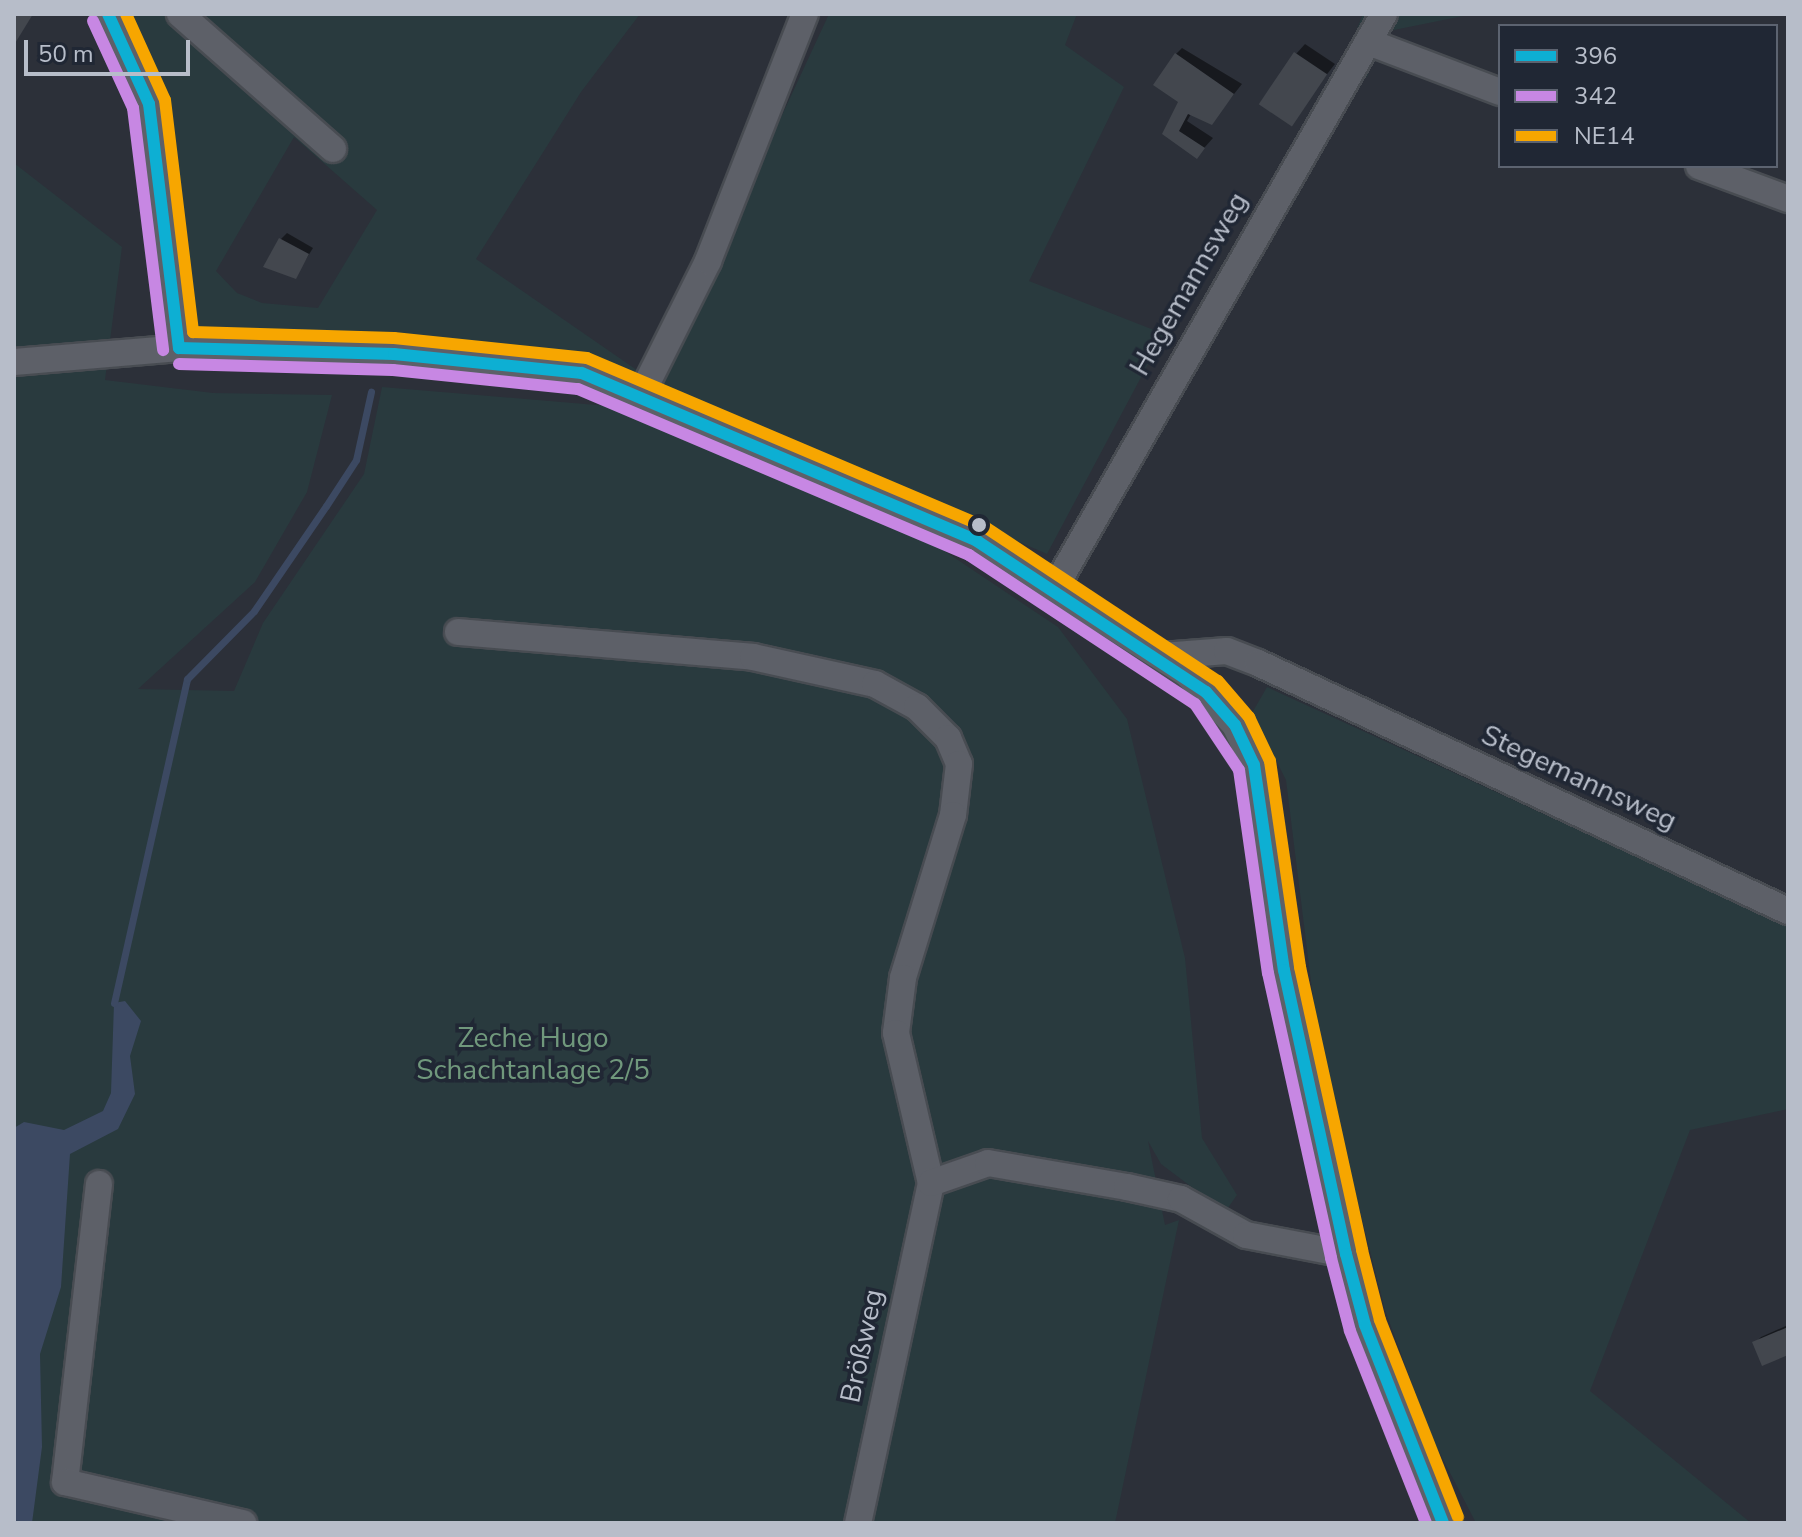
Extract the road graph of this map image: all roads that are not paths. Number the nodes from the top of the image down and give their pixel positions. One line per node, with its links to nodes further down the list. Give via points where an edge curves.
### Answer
1 (108, 14): 10 (street, via 149,104)
2 (180, 14): 7 (street)
3 (805, 14): 12 (street, via 708,261)
4 (1384, 14): 5 (street, Hegemannsweg)
5 (1371, 43): 6 (street); 13 (street, Hegemannsweg, via 1195,333)
6 (1498, 91)
7 (333, 149)
8 (1704, 168): 9 (street)
9 (1788, 199)
10 (179, 348): 11 (street); 12 (street, via 503,364 582,373)
11 (14, 362)
12 (641, 395): 13 (street, via 977,541)
13 (1054, 589): 15 (street)
14 (458, 632): 17 (street, via 753,657 875,684 917,707 948,738 959,764 953,815 903,978 896,1033)
15 (1162, 656): 16 (street, Stegemannsweg, via 1227,651 1258,663); 19 (street, via 1235,725 1254,765 1284,970)
16 (1788, 911)
17 (931, 1183): 19 (street, via 988,1163 1181,1199 1246,1235); 21 (street, Brößweg)
18 (99, 1184): 20 (street, via 65,1482)
19 (1346, 1254): 22 (street, via 1365,1325)
20 (243, 1523)
21 (858, 1523)
22 (1443, 1523)

